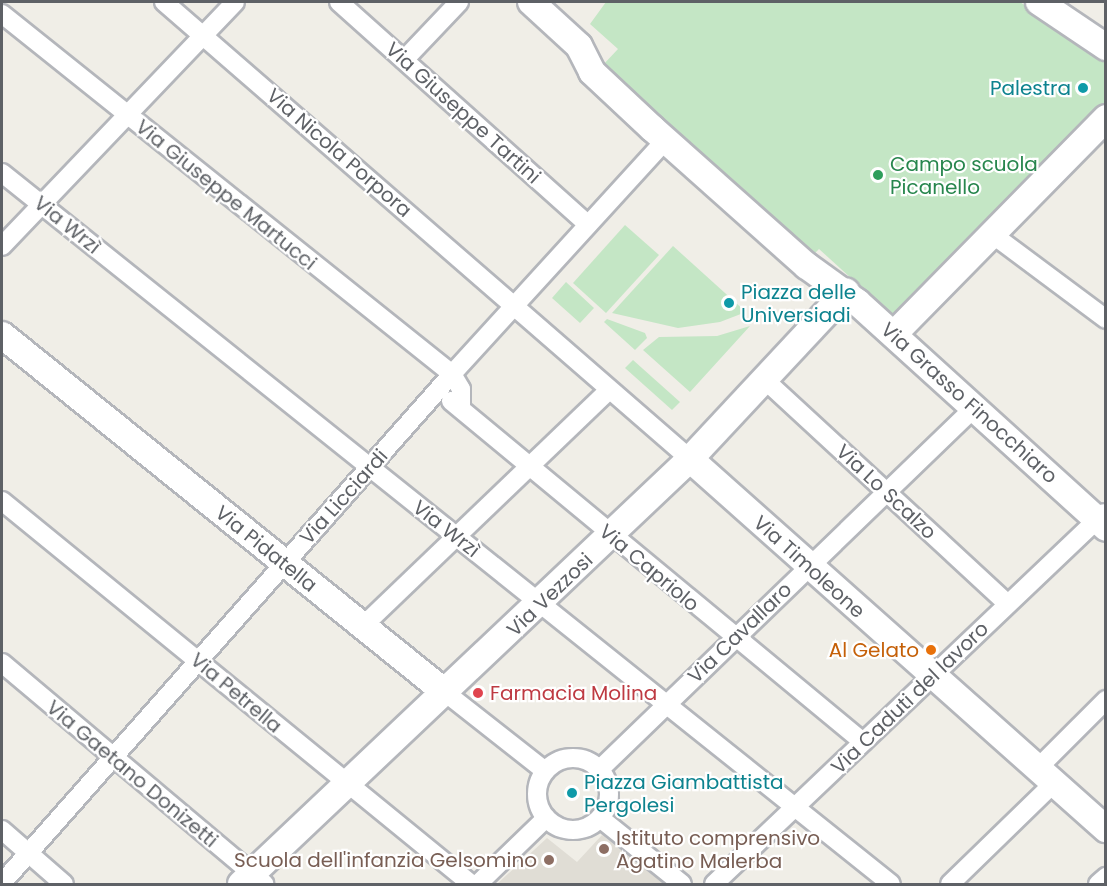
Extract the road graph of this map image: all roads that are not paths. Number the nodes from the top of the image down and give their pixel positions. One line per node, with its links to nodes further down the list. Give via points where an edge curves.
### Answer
1 (164, 2): 8 (street, Via Nicola Porpora)
2 (235, 2): 8 (street)
3 (339, 2): 10 (street, Via Giuseppe Tartini)
4 (459, 2): 10 (street)
5 (531, 2): 13 (street, Via Grasso Finocchiaro, via 579,46 592,72)
6 (1050, 4): 9 (street)
7 (2, 14): 11 (street, Via Giuseppe Martucci)
8 (203, 35): 11 (street); 20 (street, Via Nicola Porpora)
9 (1106, 46)
10 (404, 60): 16 (street, Via Giuseppe Tartini)
11 (127, 116): 15 (street); 24 (street, Via Giuseppe Martucci)
12 (1106, 118): 17 (street)
13 (665, 141): 16 (street, Via Licciardi); 19 (street, Via Grasso Finocchiaro, via 807,266)
14 (2, 173): 15 (street, Via Wrzì)
15 (41, 204): 18 (street); 32 (street, Via Wrzì)
16 (588, 225): 20 (street, Via Licciardi)
17 (992, 234): 21 (street); 22 (street)
18 (2, 246)
19 (846, 292): 22 (street, Via Grasso Finocchiaro); 25 (street, Via Vezzosi)
20 (514, 305): 24 (street, Via Licciardi); 27 (street, Via Timoleone)
21 (1106, 320)
22 (894, 334): 28 (street, Via Grasso Finocchiaro)
23 (2, 335): 38 (street, Via Pidatella)
24 (452, 374): 26 (street, Via Licciardi); 29 (street, via 461,389)
25 (765, 380): 30 (street, Via Vezzosi); 33 (street, Via Lo Scalzo)
26 (438, 390): 29 (street, Via Capriolo); 32 (street, Via Licciardi)
27 (609, 390): 30 (street, Via Timoleone); 31 (street)
28 (976, 406): 33 (street, Via Cavallaro); 35 (street, Via Grasso Finocchiaro)
29 (461, 408): 31 (street, Via Capriolo)
30 (690, 459): 36 (street, Via Vezzosi); 39 (street, Via Timoleone)
31 (528, 468): 36 (street, Via Capriolo); 37 (street)
32 (370, 469): 37 (street, Via Wrzì); 38 (street, Via Licciardi)
33 (886, 494): 39 (street, Via Cavallaro); 41 (street, Via Lo Scalzo)
34 (2, 501): 44 (street, Via Petrella)
35 (1102, 520): 41 (street, Via Caduti del lavoro)
36 (611, 536): 40 (street, Via Vezzosi); 43 (street, Via Capriolo)
37 (456, 537): 40 (street, Via Wrzì); 42 (street)
38 (284, 564): 42 (street, Via Pidatella); 44 (street, Via Licciardi)
39 (808, 567): 43 (street, Via Cavallaro); 46 (street, Via Timoleone)
40 (540, 604): 47 (street, Via Vezzosi); 49 (street, Via Wrzì)
41 (1008, 604): 46 (street, Via Caduti del lavoro)
42 (363, 626): 47 (street, Via Pidatella)
43 (734, 638): 49 (street, Via Cavallaro); 50 (street, Via Capriolo)
44 (198, 660): 51 (street, Via Licciardi); 55 (street, Via Petrella)
45 (2, 663): 51 (street, Via Gaetano Donizetti)
46 (932, 677): 50 (street, Via Caduti del lavoro); 54 (street, Via Timoleone)
47 (446, 693): 53 (street, Via Pidatella); 55 (street, Via Vezzosi)
48 (1106, 700): 54 (street)
49 (666, 705): 52 (street, Via Cavallaro); 56 (street, Via Wrzì)
50 (863, 742): 56 (street, Via Caduti del lavoro)
51 (113, 759): 61 (street, Via Licciardi); 63 (street, Via Gaetano Donizetti)
52 (604, 765): 53 (street, via 567,759); 57 (street, via 608,789)
53 (539, 766): 58 (street)
54 (1045, 777): 59 (street, Via Timoleone); 71 (street)
55 (348, 786): 63 (street, Via Vezzosi); 66 (street, Via Petrella)
56 (794, 809): 69 (street, Via Caduti del lavoro); 70 (street, Via Wrzì)
57 (605, 822): 58 (street, via 569,830); 68 (street)
58 (541, 824): 67 (street)
59 (1106, 829)
60 (2, 830): 61 (street)
61 (28, 853): 64 (street, Via Licciardi); 65 (street)
62 (1106, 877): 72 (street)
63 (252, 881)
64 (2, 883)
65 (64, 885)
66 (471, 885)
67 (478, 885)
68 (682, 885)
69 (714, 885)
70 (891, 885)
71 (950, 885)
72 (1098, 885)

